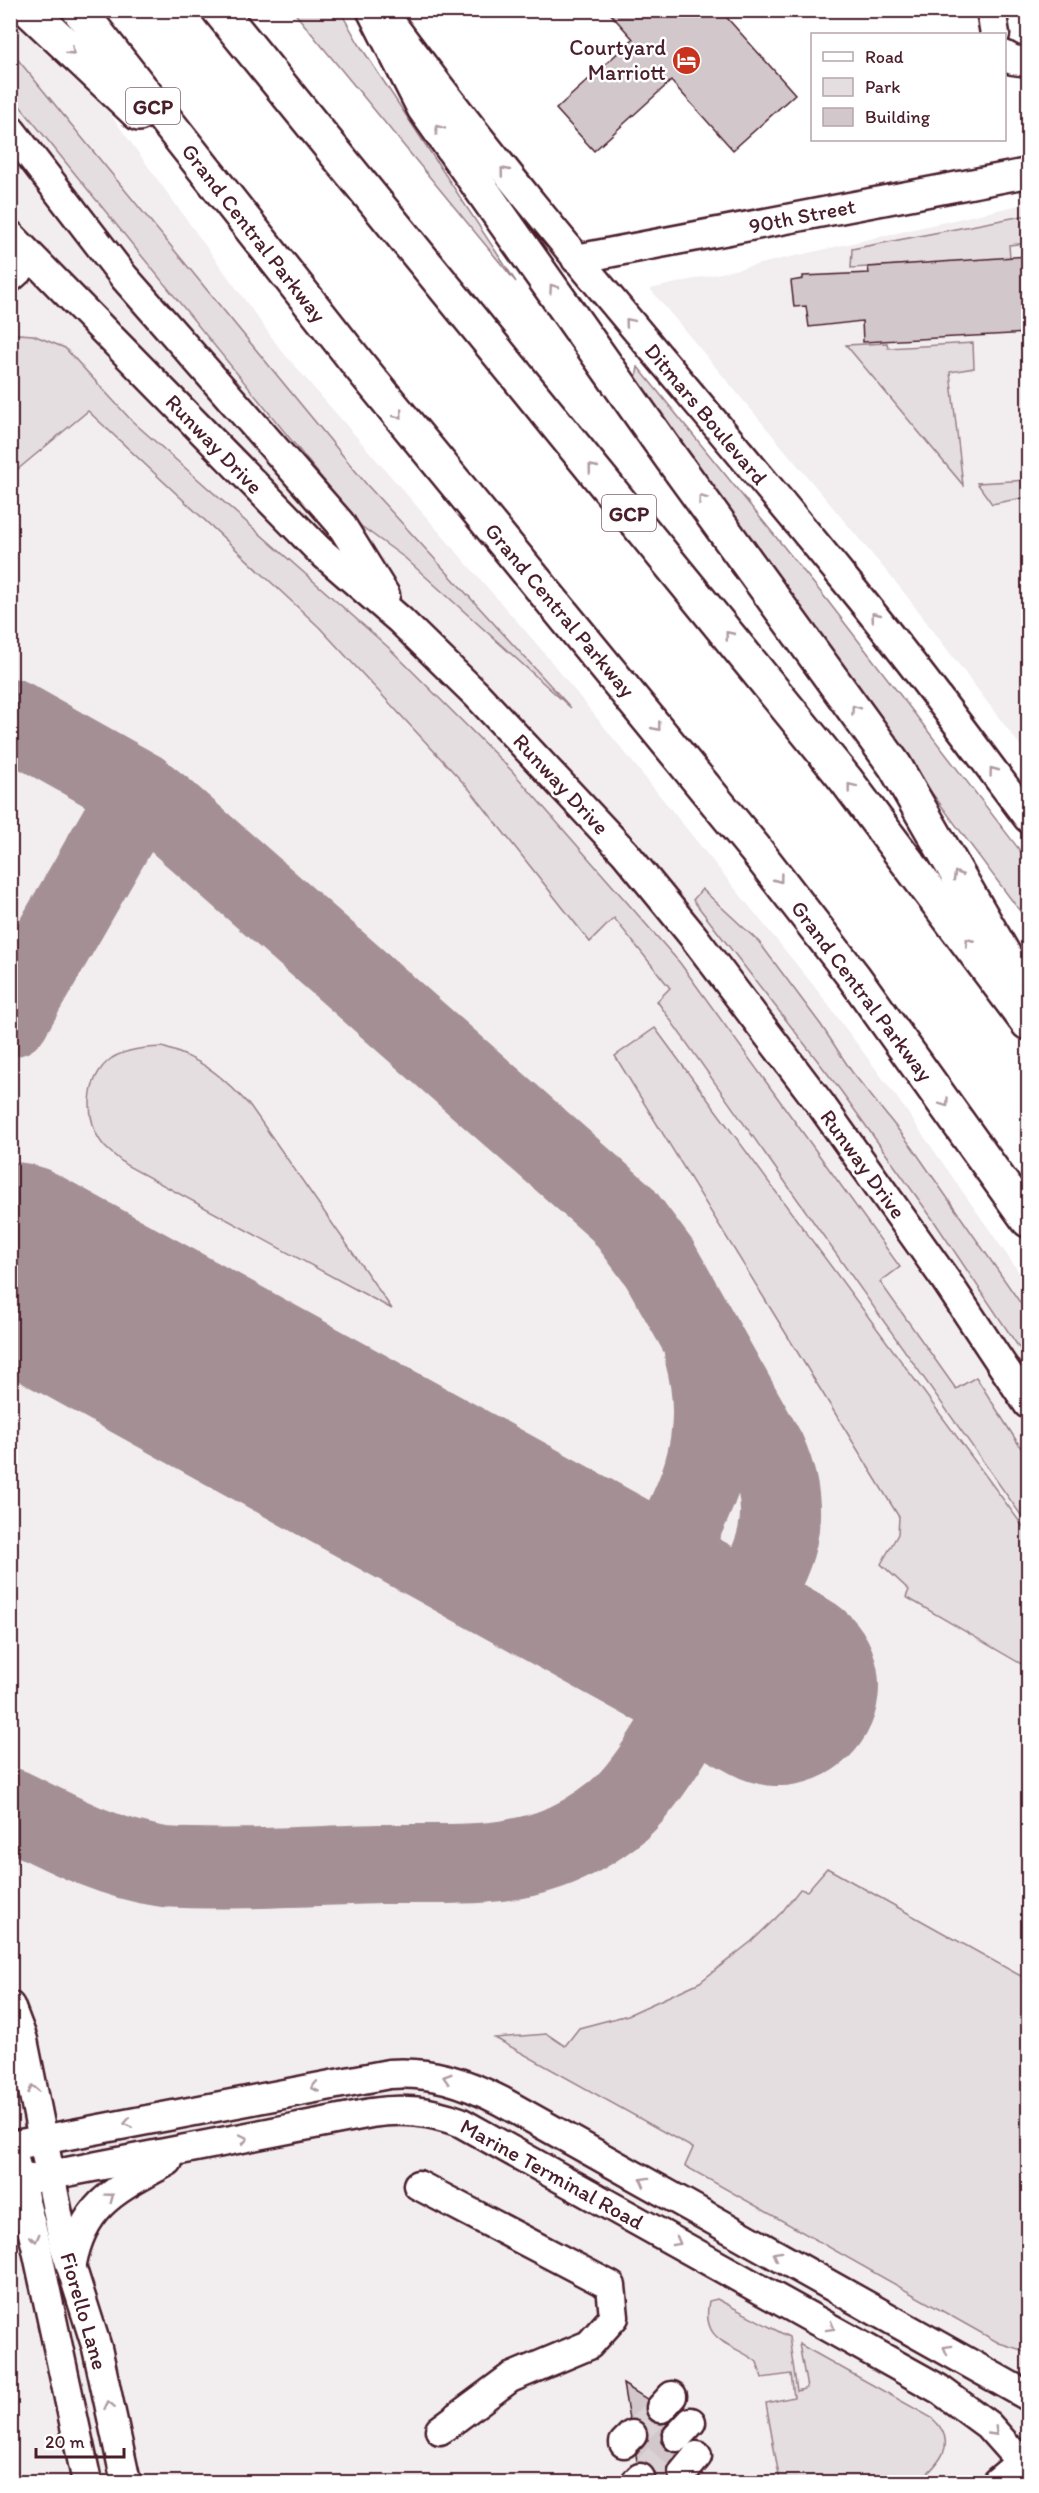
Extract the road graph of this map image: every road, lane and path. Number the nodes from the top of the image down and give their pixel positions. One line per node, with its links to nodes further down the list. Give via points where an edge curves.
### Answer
1 (29, 10): 12 (highway, one-way to 12)
2 (79, 10): 12 (highway, Grand Central Parkway / GCP)
3 (219, 10): 20 (highway, GCP, one-way to 3, via 825,754)
4 (374, 10): 19 (highway, one-way to 4, via 895,766 424,108)
5 (383, 10): 15 (street, Ditmars Boulevard, one-way to 5, via 464,121)
6 (991, 10): 7 (street)
7 (995, 33)
8 (1006, 56): 9 (street, via 1020,63)
9 (1029, 62)
10 (10, 129): 17 (street, via 124,277 340,523)
11 (1029, 173): 15 (street, 90th Street)
12 (228, 201): 21 (highway, Grand Central Parkway / GCP, one-way to 21, via 755,849 854,977)
13 (10, 235): 14 (street, Runway Drive)
14 (31, 259): 16 (street); 17 (street, Runway Drive, via 318,549)
15 (576, 259): 18 (street, Ditmars Boulevard, one-way to 15, via 841,575)
16 (10, 278)
17 (400, 620): 22 (street, Runway Drive, via 626,853 693,936 873,1176)
18 (1029, 818)
19 (1029, 999)
20 (1029, 1023)
21 (1029, 1220)
22 (1029, 1404)
23 (10, 2006): 24 (street, Fiorello Lane, one-way to 23, via 23,2040)
24 (44, 2139): 25 (street, Marine Terminal Road); 27 (street, Fiorello Lane); 30 (street, Marine Terminal Road, one-way to 24, via 486,2094 455,2080 423,2073 373,2076)
25 (11, 2145): 28 (street, Fiorello Lane)
26 (186, 2151): 27 (street, Marine Terminal Road); 31 (street, Marine Terminal Road, one-way to 31, via 371,2113 425,2111 460,2122); 32 (street, one-way to 26, via 82,2227 99,2205)
27 (51, 2175): 28 (street, Marine Terminal Road); 32 (street, Fiorello Lane, via 64,2244)
28 (15, 2182): 36 (street, Fiorello Lane, one-way to 36, via 36,2245)
29 (417, 2185): 34 (street, via 611,2286 614,2317 589,2345 510,2378)
30 (732, 2230): 31 (street); 33 (street, Marine Terminal Road, one-way to 30)
31 (714, 2262): 35 (street, Marine Terminal Road, one-way to 35, via 959,2401)
32 (72, 2264): 37 (street, Fiorello Lane, one-way to 32, via 97,2348)
33 (1029, 2396)
34 (440, 2430)
35 (1026, 2463): 38 (street)
36 (87, 2482)
37 (126, 2482)
38 (997, 2482)

